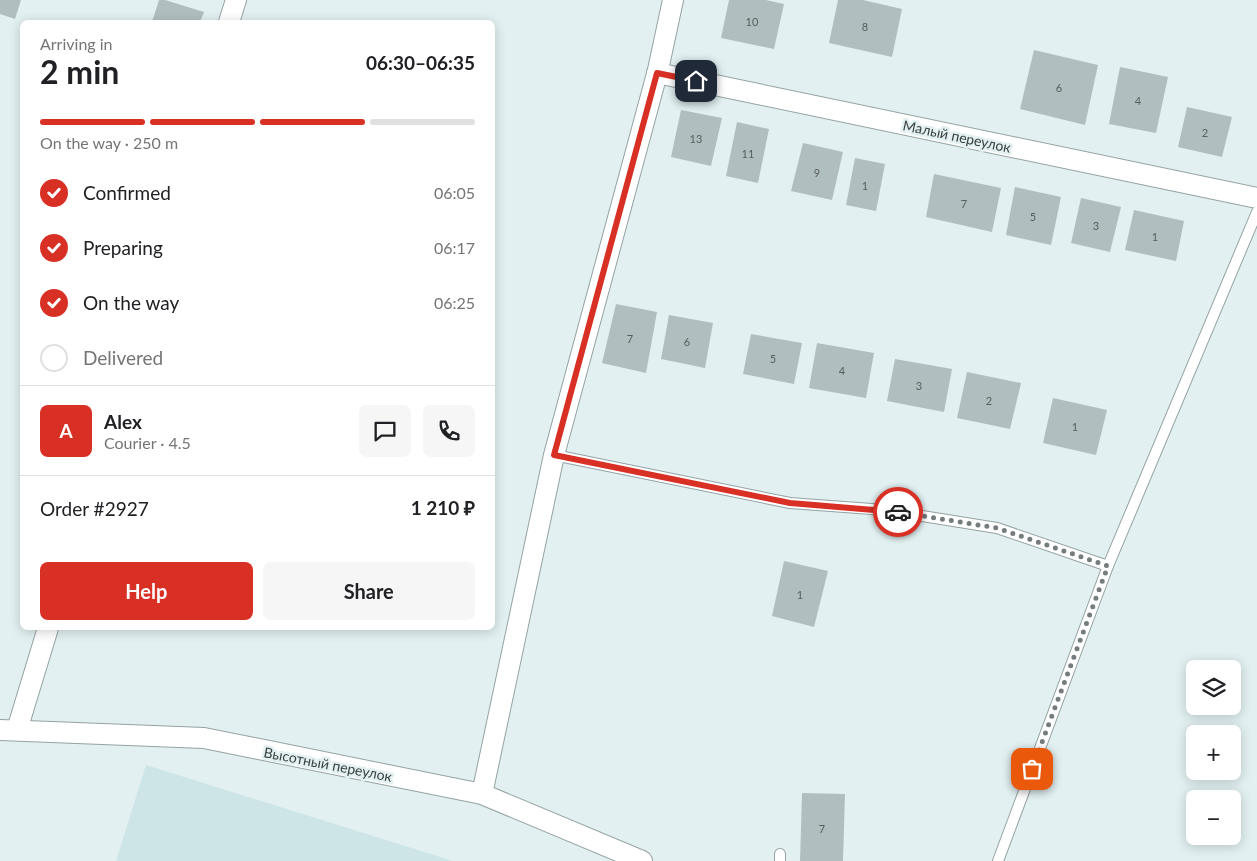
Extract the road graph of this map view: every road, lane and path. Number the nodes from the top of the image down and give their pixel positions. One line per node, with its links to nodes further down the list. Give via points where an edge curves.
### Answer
1 (236, 0): 3 (street)
2 (673, 0): 4 (street)
3 (230, 20)
4 (657, 73): 5 (street, Малый переулок); 7 (street)
5 (1257, 198)
6 (1257, 212): 8 (lane)
7 (554, 455): 8 (lane, via 790,503 886,510 997,528); 11 (street)
8 (1108, 566): 13 (lane)
9 (47, 630): 10 (street)
10 (9, 730): 11 (street, Высотный переулок, via 204,738)
11 (482, 794): 12 (street, Высотный переулок)
12 (642, 861)
13 (998, 861)

